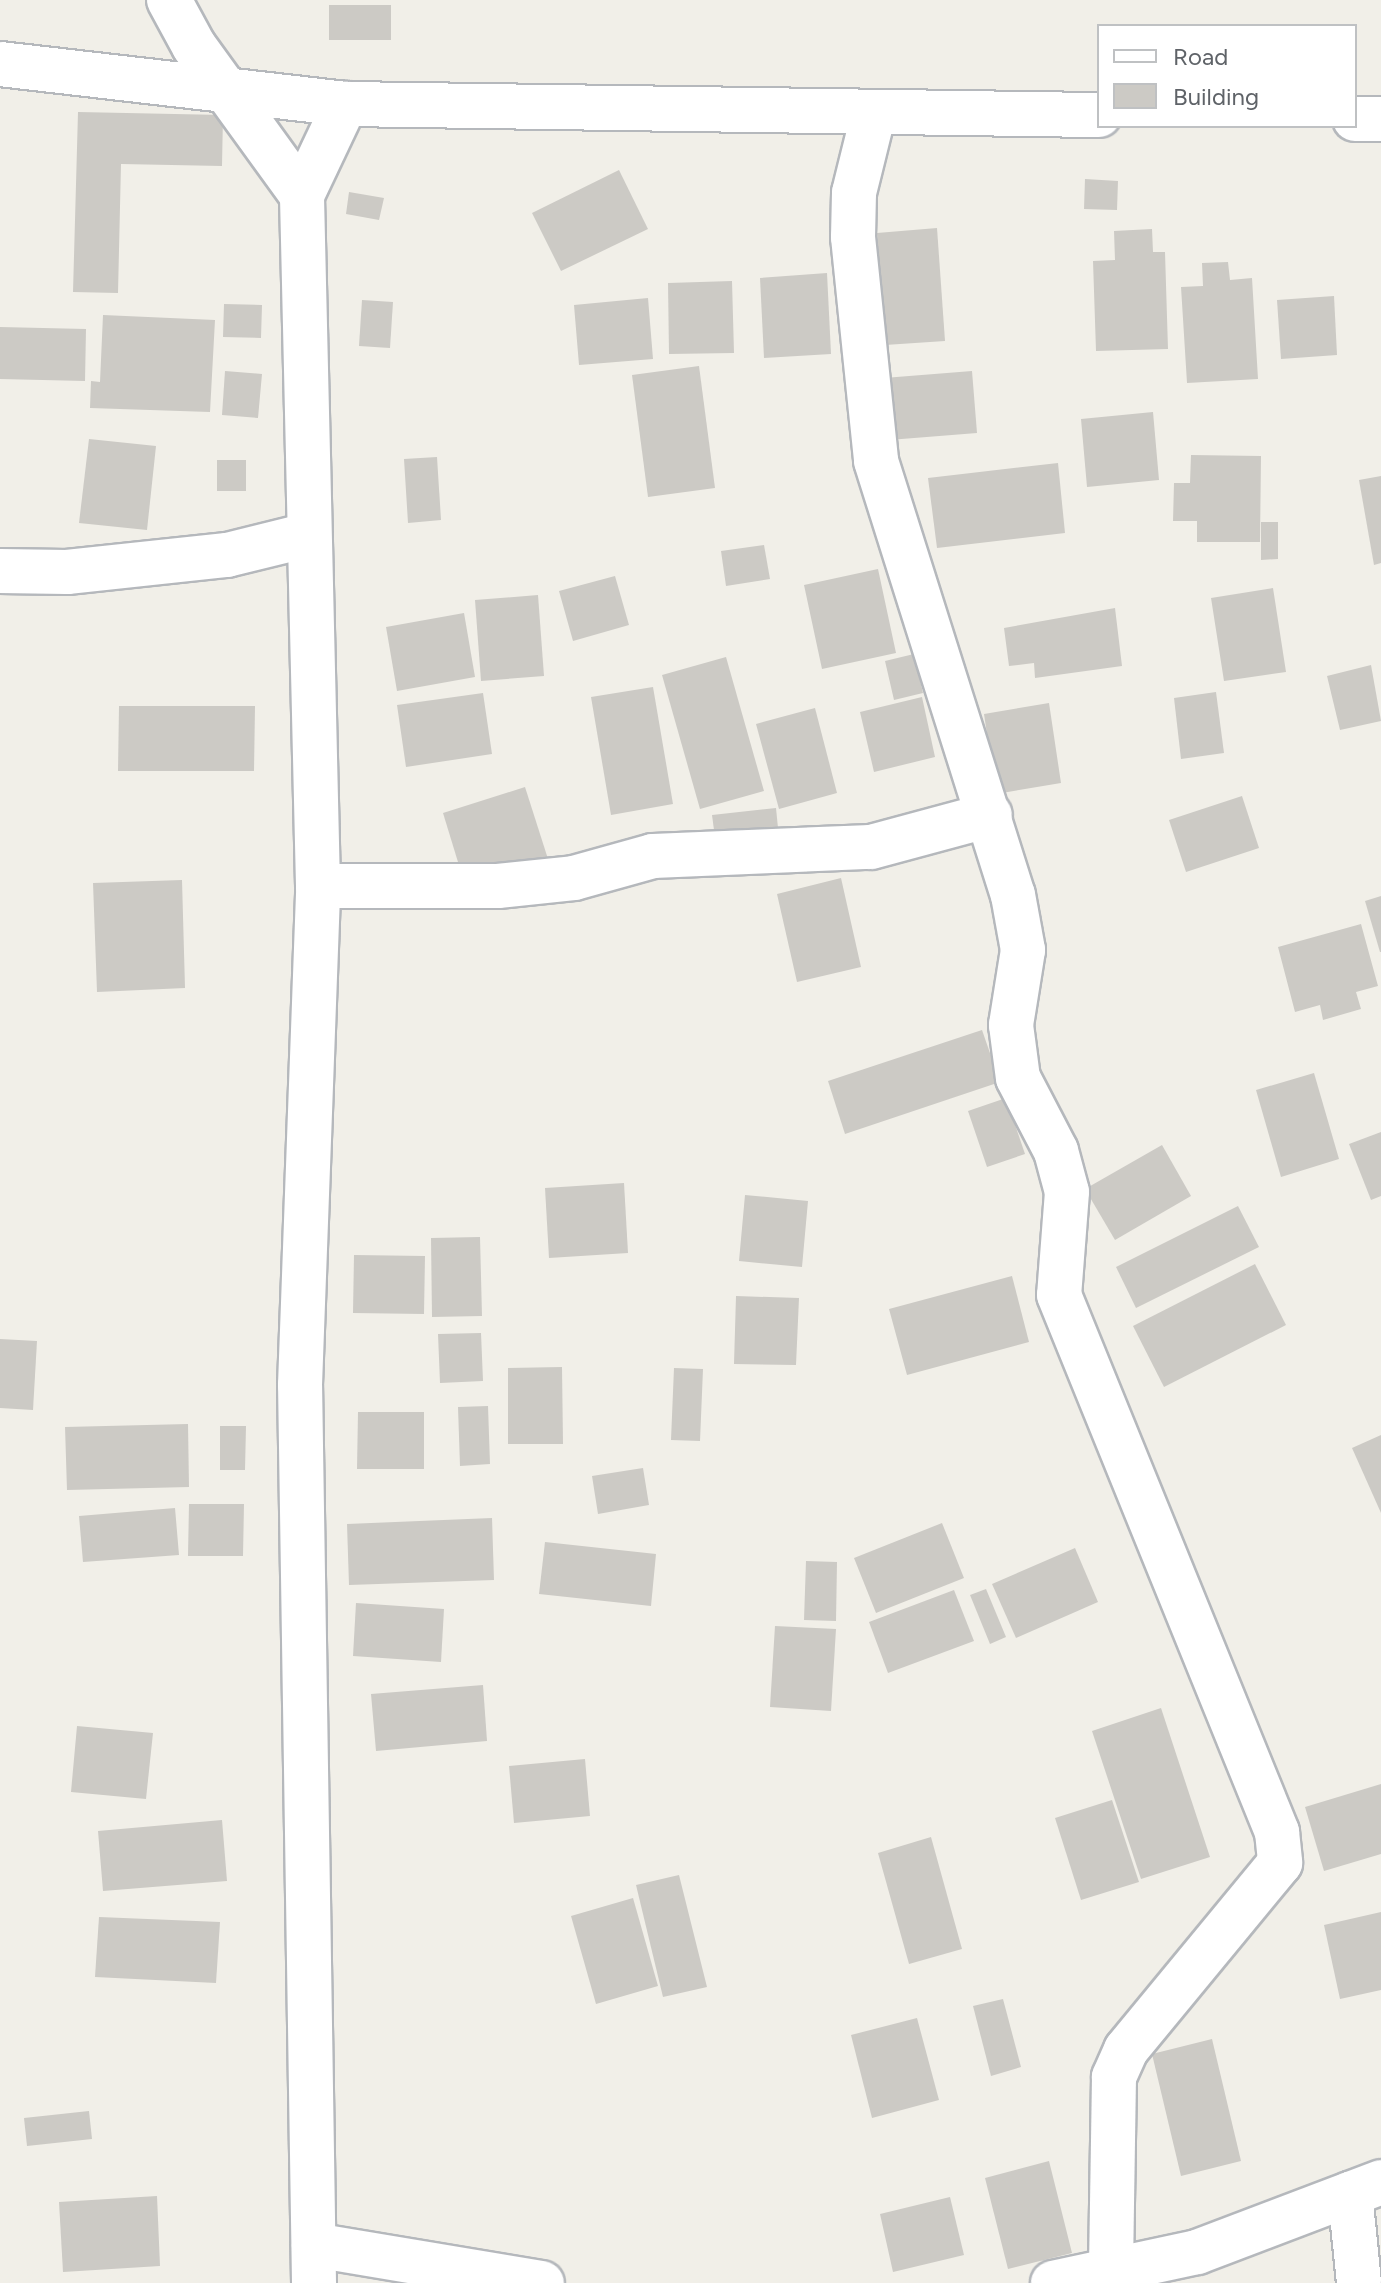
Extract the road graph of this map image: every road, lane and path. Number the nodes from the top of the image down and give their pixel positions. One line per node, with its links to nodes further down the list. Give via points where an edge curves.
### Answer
1 (169, 0): 3 (street)
2 (0, 64): 3 (street)
3 (231, 92): 4 (street); 9 (street)
4 (345, 104): 5 (street); 9 (street)
5 (874, 112): 6 (street); 12 (street, via 854,193 853,237 876,461)
6 (1097, 115)
7 (1357, 119): 8 (street)
8 (1381, 119)
9 (302, 195): 10 (street)
10 (308, 535): 11 (street, via 227,555 67,572); 13 (street)
11 (0, 571)
12 (990, 815): 13 (street, via 871,847 653,856 574,878 498,886); 16 (street, via 1023,950 1011,1025 1018,1078 1056,1151 1067,1192 1059,1295 1277,1832 1280,1863 1126,2050 1114,2077)
13 (318, 886): 15 (street, via 300,1385)
14 (1365, 2188): 16 (street, via 1197,2252); 19 (street)
15 (314, 2264): 17 (street)
16 (1111, 2273): 18 (street)
17 (542, 2283)
18 (1053, 2283)
19 (1359, 2283)

